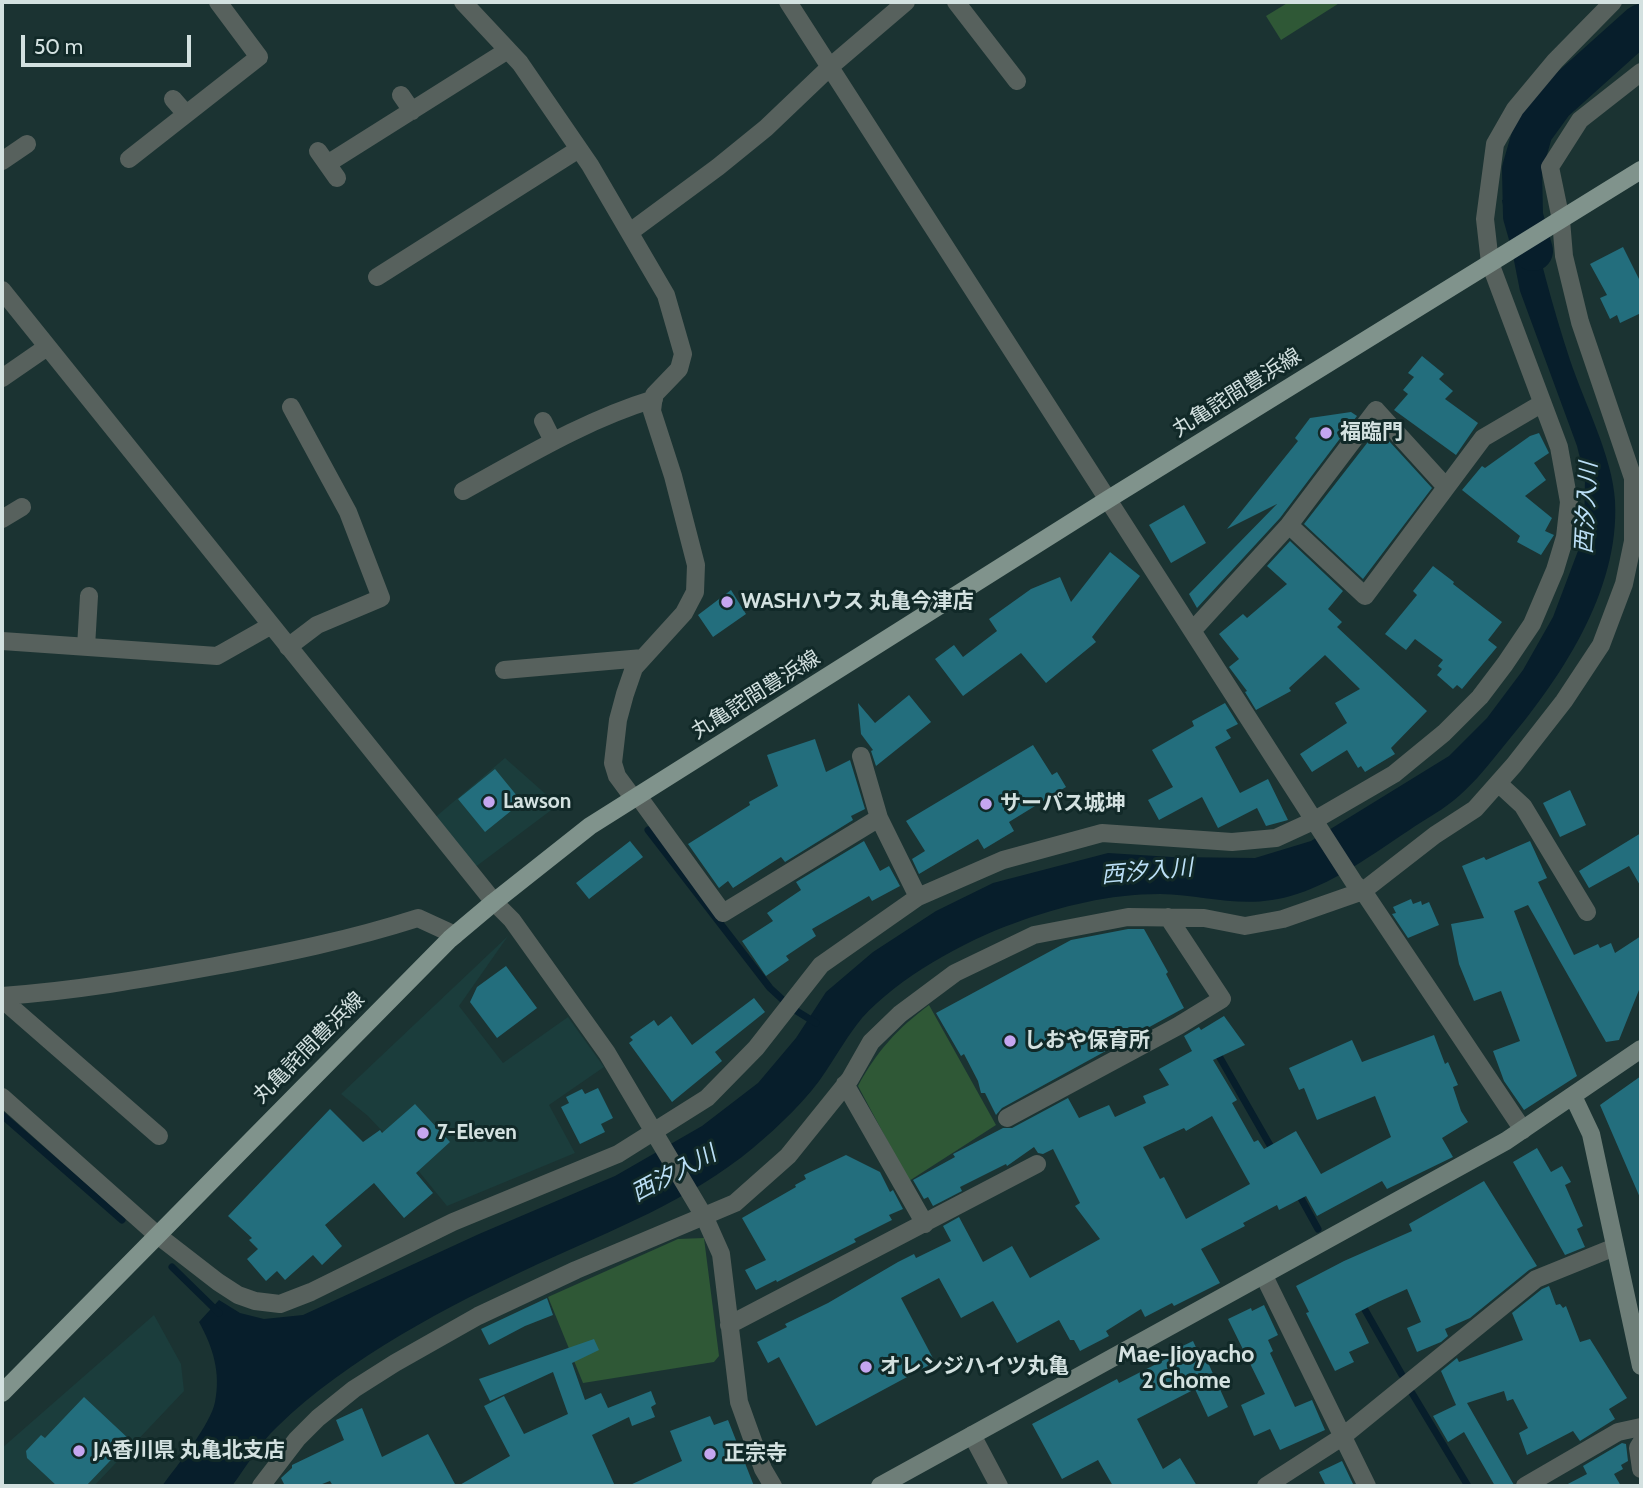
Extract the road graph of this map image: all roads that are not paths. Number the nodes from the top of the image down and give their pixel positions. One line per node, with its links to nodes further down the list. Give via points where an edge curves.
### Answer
1 (218, 2): 14 (street, via 259,57)
2 (463, 2): 7 (street)
3 (788, 2): 8 (street)
4 (906, 2): 8 (street)
5 (956, 2): 10 (street)
6 (1613, 2): 23 (street, via 1514,109 1495,144 1485,219)
7 (508, 50): 13 (street); 16 (street)
8 (831, 66): 22 (street, via 719,167); 35 (street)
9 (1641, 72): 21 (street, via 1580,120 1550,167)
10 (1017, 81)
11 (401, 95): 13 (street)
12 (173, 99): 14 (street)
13 (412, 111): 19 (street)
14 (186, 114): 17 (street)
15 (27, 144): 18 (street)
16 (579, 149): 22 (street); 24 (street)
17 (129, 159)
18 (2, 161)
19 (328, 165)
20 (1641, 170): 21 (main road, 丸亀詫間豊浜線)
21 (1554, 224): 23 (main road, 丸亀詫間豊浜線); 48 (street, via 1580,322 1633,478 1633,541 1624,584 1601,645)
22 (630, 232): 28 (street, via 666,295 683,354 679,369)
23 (1490, 263): 29 (street); 35 (main road, 丸亀詫間豊浜線)
24 (377, 277)
25 (2, 290): 26 (street)
26 (47, 347): 27 (street); 40 (street)
27 (2, 378)
28 (654, 400): 32 (street, via 616,411); 45 (street, via 652,411 673,476 696,578 695,592 684,613)
29 (1541, 404): 33 (street, via 1483,438); 51 (street, via 1559,447 1569,502 1555,570 1532,624 1480,697 1444,733 1394,774)
30 (291, 407): 44 (street, via 348,512 381,598 317,625)
31 (543, 421): 32 (street)
32 (553, 441): 34 (street)
33 (1446, 487): 38 (street, via 1366,596); 38 (street, via 1376,410)
34 (463, 491)
35 (1107, 500): 41 (street); 49 (main road, 丸亀詫間豊浜線)
36 (22, 507): 37 (street)
37 (2, 519)
38 (1289, 525): 41 (street)
39 (89, 596): 43 (street)
40 (271, 626): 43 (street, via 217,656); 44 (street)
41 (1193, 630): 51 (street)
42 (2, 641): 43 (street)
43 (86, 647)
44 (288, 647): 54 (street)
45 (643, 658): 46 (street); 49 (street, via 634,668 625,694 613,763 617,776)
46 (504, 670)
47 (861, 756): 50 (street)
48 (1498, 783): 52 (street, via 1475,809); 55 (street, via 1523,806)
49 (636, 798): 50 (street, via 723,914); 54 (main road, 丸亀詫間豊浜線, via 590,827)
50 (879, 818): 53 (street)
51 (1315, 825): 52 (street); 53 (street, via 1276,838 1232,842 1102,833 1003,860)
52 (1359, 888): 56 (street, via 1283,919 1245,926 1204,918); 64 (street)
53 (918, 897): 65 (street, via 821,965 756,1048 707,1098)
54 (494, 902): 57 (main road, 丸亀詫間豊浜線); 65 (street, via 512,920 607,1054)
55 (1587, 912)
56 (1168, 918): 60 (street, via 1128,917 1034,935 955,973 871,1042); 63 (street, via 1222,999)
57 (455, 934): 58 (street, via 418,918 347,940 223,964 105,986); 70 (main road, 丸亀詫間豊浜線)
58 (2, 997): 66 (street)
59 (1641, 1049): 61 (street)
60 (845, 1084): 68 (street, via 788,1156 735,1203); 69 (street)
61 (1573, 1096): 64 (street); 71 (street, via 1591,1134)
62 (2, 1097): 70 (street)
63 (1007, 1118)
64 (1522, 1130): 72 (street)
65 (654, 1131): 68 (street); 70 (street, via 618,1154 453,1222 280,1304 238,1296)
66 (159, 1136)
67 (1037, 1164): 69 (street)
68 (702, 1211): 73 (street, via 721,1254); 81 (street, via 478,1316 395,1363 318,1418)
69 (925, 1224): 73 (street)
70 (156, 1234): 75 (main road, 丸亀詫間豊浜線)
71 (1615, 1247): 74 (street); 78 (street, via 1536,1279)
72 (1264, 1276): 77 (street); 78 (street)
73 (729, 1325): 82 (street, via 739,1402)
74 (1641, 1366)
75 (2, 1393)
76 (1641, 1427): 87 (street, via 1618,1432)
77 (972, 1435): 83 (street); 84 (street)
78 (1342, 1437): 85 (street); 86 (street)
79 (1641, 1443): 80 (street)
80 (1641, 1469)
81 (261, 1486)
82 (773, 1486)
83 (880, 1486)
84 (999, 1486)
85 (1266, 1486)
86 (1367, 1486)
87 (1525, 1486)

